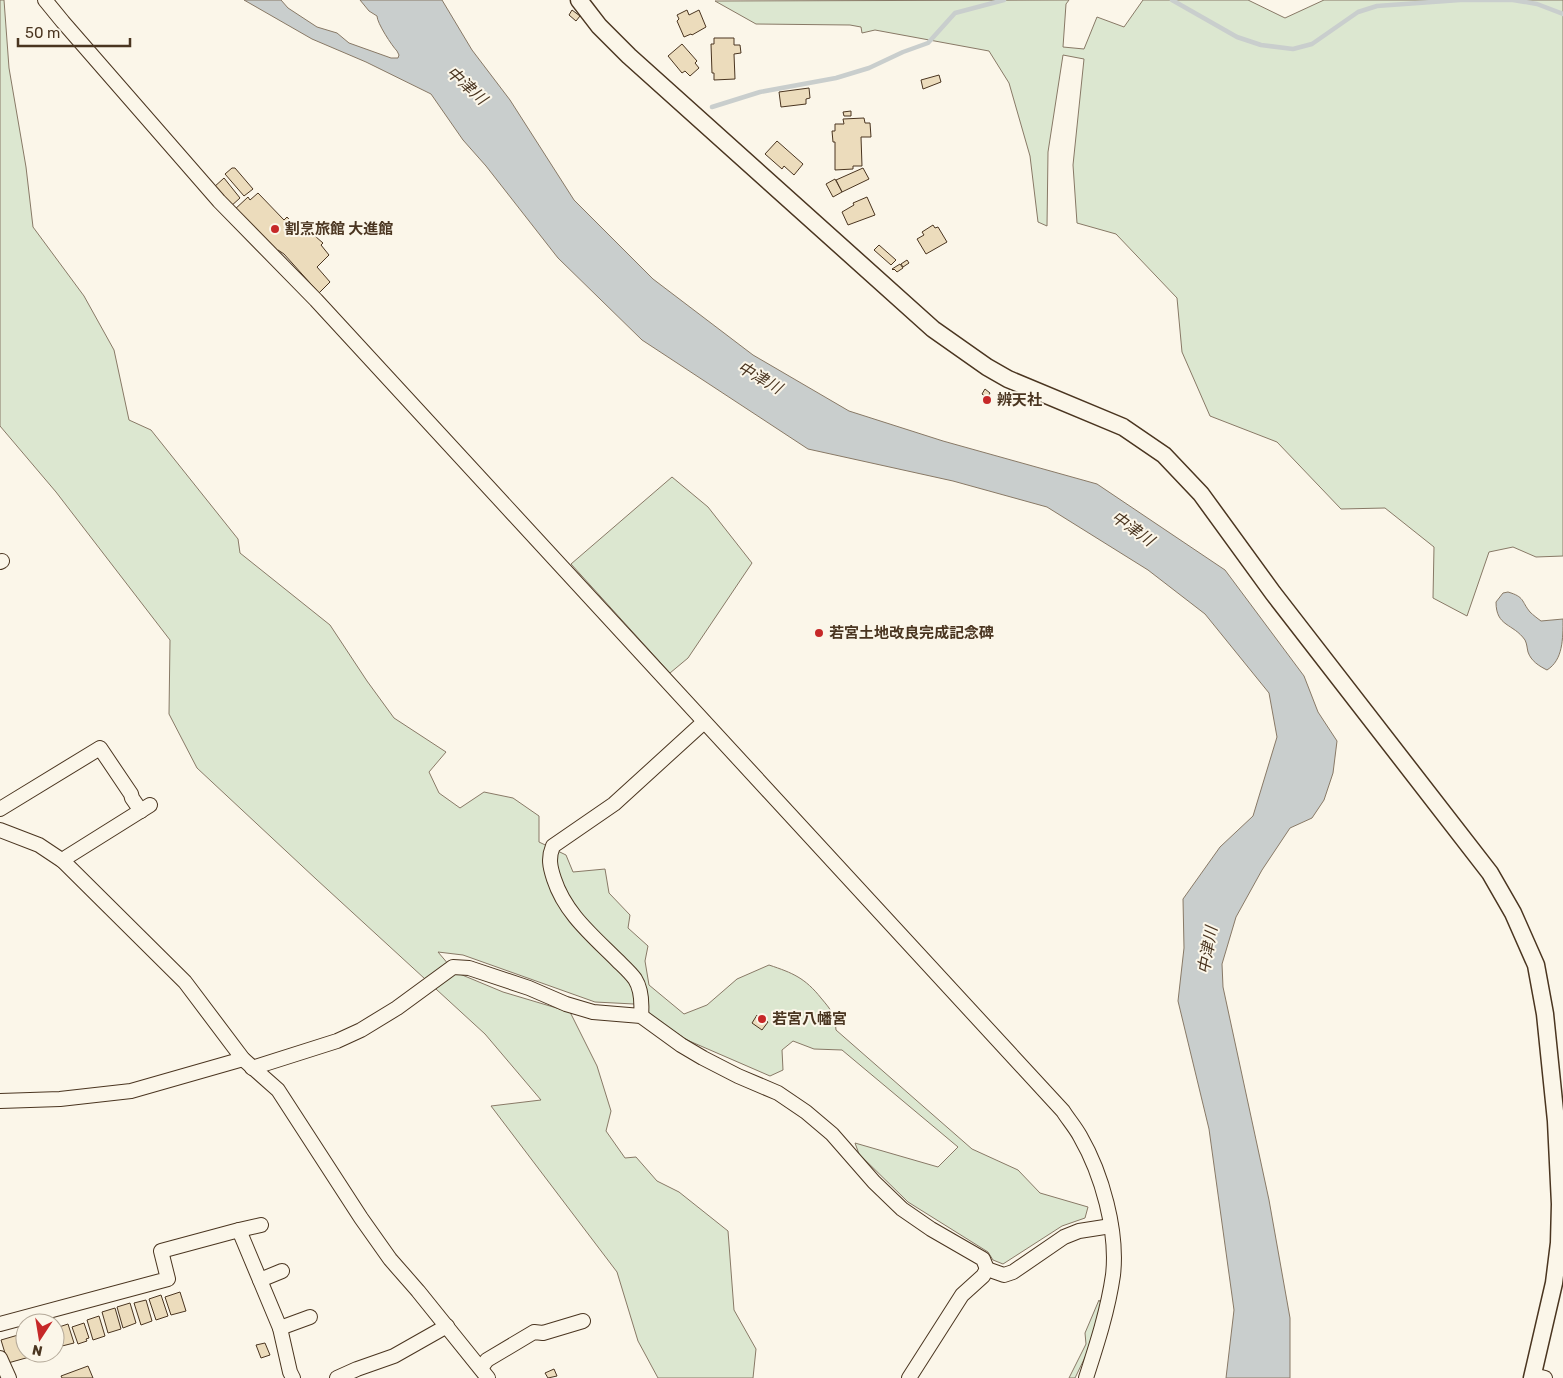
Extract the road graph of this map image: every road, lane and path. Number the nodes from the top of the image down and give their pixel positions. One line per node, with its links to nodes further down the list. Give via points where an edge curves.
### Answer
1 (46, 0): 3 (street, via 219,201 310,294)
2 (579, 0): 23 (street, via 629,56 933,329 1008,379 1123,428 1164,455 1201,494 1272,592 1490,873 1514,913 1536,965 1546,1014 1552,1073 1560,1204 1559,1243)
3 (704, 722): 7 (street, via 614,804 553,846 550,852 552,873 564,903 636,980 642,1002); 11 (street, via 1062,1111 1080,1135 1099,1177)
4 (0, 808): 6 (street, via 58,779 100,748 145,808)
5 (0, 830): 6 (street, via 40,845)
6 (63, 861): 8 (street, via 185,982)
7 (640, 1016): 8 (street, via 593,1012 474,970 453,968 361,1030 337,1041); 13 (street, via 681,1046 778,1093 806,1112 832,1134 902,1209 982,1259)
8 (247, 1064): 9 (street, via 131,1091 60,1099); 19 (street, via 278,1090 390,1259)
9 (0, 1101)
10 (261, 1225): 12 (street)
11 (1110, 1226): 13 (street, via 1064,1237 1013,1272 1004,1275); 28 (street, via 1114,1248 1113,1274 1099,1338)
12 (239, 1230): 15 (street); 18 (street, via 161,1251 168,1279)
13 (987, 1269): 27 (street, via 962,1295)
14 (282, 1271): 15 (street)
15 (260, 1280): 20 (street)
16 (310, 1317): 20 (street)
17 (583, 1321): 22 (street, via 543,1333 534,1332 488,1360)
18 (0, 1324)
19 (446, 1326): 22 (street); 26 (street, via 394,1356)
20 (280, 1328): 25 (street)
21 (0, 1358): 24 (street)
22 (484, 1373)
23 (1537, 1377)
24 (9, 1378)
25 (293, 1378)
26 (337, 1378)
27 (909, 1378)
28 (1086, 1378)

